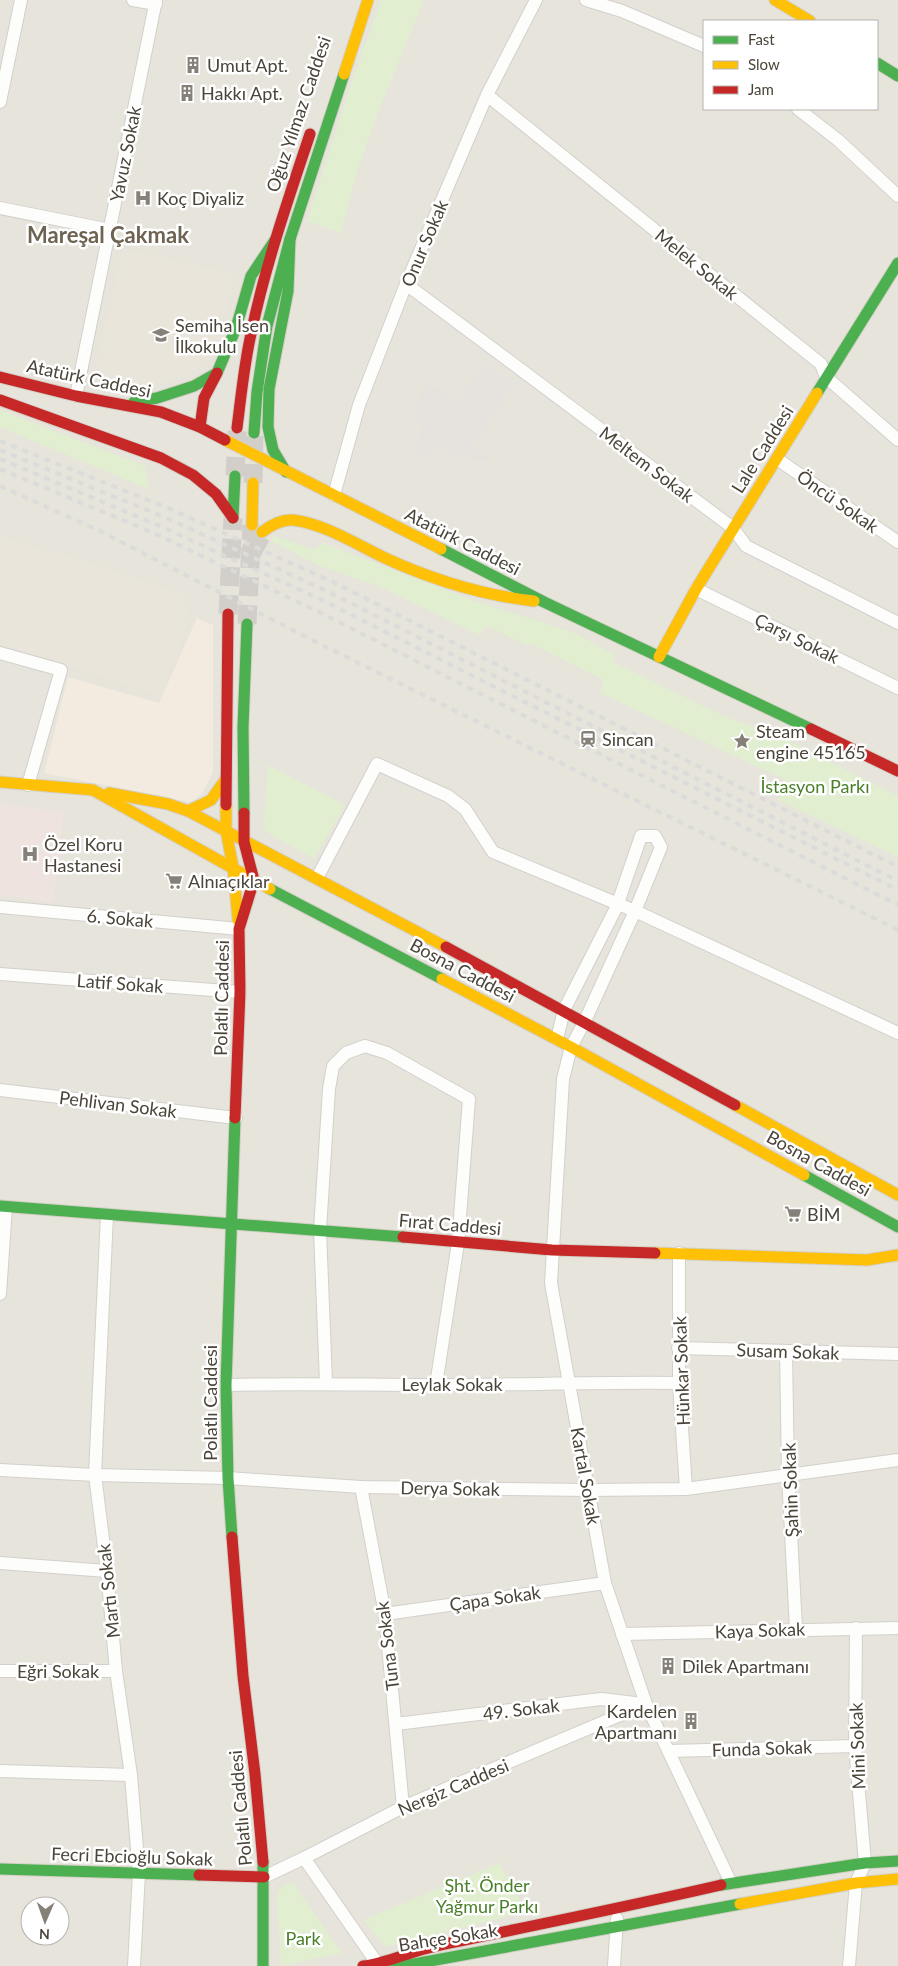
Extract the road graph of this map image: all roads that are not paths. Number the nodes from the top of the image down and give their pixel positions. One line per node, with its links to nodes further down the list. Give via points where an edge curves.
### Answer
1 (21, 0): 13 (street)
2 (133, 0): 7 (street)
3 (368, 0): 19 (street, Oğuz Yılmaz Caddesi)
4 (536, 0): 12 (street, Onur Sokak)
5 (586, 0): 9 (street, via 622,11)
6 (775, 0): 8 (street)
7 (156, 2): 18 (street, Yavuz Sokak)
8 (808, 20)
9 (703, 46)
10 (878, 64): 11 (street)
11 (898, 76)
12 (487, 96): 22 (street, Onur Sokak); 25 (street, Melek Sokak, via 821,364)
13 (0, 102)
14 (799, 110): 16 (street, via 838,140)
15 (314, 124): 20 (street, Oğuz Yılmaz Caddesi)
16 (898, 196)
17 (0, 208): 18 (street)
18 (110, 230): 26 (street, Yavuz Sokak)
19 (290, 239): 31 (street, via 267,326); 34 (street, via 288,291 269,389 273,450)
20 (275, 240): 23 (street, via 251,276 236,328); 30 (street, via 243,373)
21 (898, 263): 25 (street, Lale Caddesi)
22 (406, 284): 37 (street, Onur Sokak, via 359,405); 39 (street, Meltem Sokak)
23 (217, 372): 28 (street, via 194,386 157,398); 29 (street, via 204,393)
24 (0, 377): 26 (street, Atatürk Caddesi)
25 (826, 377): 32 (street, Melek Sokak); 33 (street, Lale Caddesi)
26 (76, 396): 28 (street, Atatürk Caddesi)
27 (0, 400): 35 (street, via 161,458 193,475 216,494 233,518)
28 (119, 403): 29 (street, Atatürk Caddesi, via 161,412)
29 (200, 427): 34 (street, Atatürk Caddesi)
30 (237, 428)
31 (254, 433)
32 (898, 440)
33 (777, 459): 39 (street, Lale Caddesi); 41 (street, Öncü Sokak)
34 (286, 472): 37 (street, Atatürk Caddesi)
35 (235, 476)
36 (253, 483): 38 (street)
37 (334, 495): 43 (street, Atatürk Caddesi)
38 (252, 525)
39 (733, 528): 42 (street, Lale Caddesi); 45 (street, Meltem Sokak, via 746,546)
40 (262, 532): 43 (street, via 275,522 291,520 308,524 465,590)
41 (898, 542)
42 (696, 588): 48 (street, Lale Caddesi); 49 (street, Çarşı Sokak)
43 (544, 602): 48 (street, Atatürk Caddesi)
44 (228, 614): 51 (street)
45 (898, 623)
46 (247, 624): 57 (street, via 243,727)
47 (0, 654): 53 (street, via 61,670)
48 (659, 657): 50 (street, Atatürk Caddesi)
49 (898, 688)
50 (898, 771)
51 (226, 779): 55 (street, via 217,795 206,804); 56 (street)
52 (0, 782): 53 (street, Bosna Caddesi)
53 (28, 785): 54 (street, Bosna Caddesi)
54 (93, 790): 55 (street, Bosna Caddesi, via 168,804); 58 (street, Bosna Caddesi)
55 (188, 811): 56 (street, Bosna Caddesi)
56 (226, 831): 57 (street, Bosna Caddesi); 58 (street)
57 (244, 842): 59 (street, Bosna Caddesi); 60 (street)
58 (232, 867): 60 (street, Bosna Caddesi); 64 (street)
59 (317, 878): 61 (street, via 377,764 448,796 465,809 493,852); 67 (street, Bosna Caddesi)
60 (254, 880): 64 (street, Polatlı Caddesi); 70 (street, Bosna Caddesi)
61 (617, 906): 63 (street); 63 (street, Kartal Sokak, via 641,836 655,836 661,847); 67 (street)
62 (0, 907): 64 (street, 6. Sokak)
63 (635, 912): 68 (street, Kartal Sokak); 69 (street)
64 (239, 929): 66 (street, Polatlı Caddesi)
65 (0, 974): 66 (street, Latif Sokak)
66 (240, 992): 73 (street, Polatlı Caddesi)
67 (564, 1010): 68 (street, Bosna Caddesi); 70 (street)
68 (584, 1023): 71 (street, Kartal Sokak); 74 (street, Bosna Caddesi)
69 (898, 1033)
70 (557, 1039): 71 (street, Bosna Caddesi)
71 (571, 1047): 78 (street, Bosna Caddesi); 81 (street, Kartal Sokak, via 563,1079)
72 (0, 1090): 73 (street, Pehlivan Sokak)
73 (236, 1118): 77 (street, Polatlı Caddesi)
74 (898, 1195)
75 (3, 1207): 76 (street, Fırat Caddesi); 84 (street)
76 (107, 1215): 77 (street, Fırat Caddesi); 95 (street, Martı Sokak)
77 (231, 1225): 79 (street, Fırat Caddesi); 91 (street, Polatlı Caddesi)
78 (898, 1227)
79 (320, 1230): 80 (street, Fırat Caddesi); 80 (street, via 328,1088 333,1066 346,1052 365,1046 387,1053 470,1099); 89 (street)
80 (458, 1243): 81 (street, Fırat Caddesi); 92 (street)
81 (552, 1250): 82 (street, Fırat Caddesi); 88 (street, Kartal Sokak, via 551,1283)
82 (679, 1253): 83 (street, Fırat Caddesi, via 867,1260); 85 (street, Hünkar Sokak)
83 (898, 1255)
84 (0, 1294)
85 (678, 1348): 86 (street, Susam Sokak); 90 (street, Hünkar Sokak)
86 (786, 1350): 87 (street, Susam Sokak); 96 (street, Şahin Sokak)
87 (898, 1354)
88 (570, 1382): 90 (street, Leylak Sokak); 92 (street, Leylak Sokak); 100 (street, Kartal Sokak)
89 (326, 1383): 91 (street, Leylak Sokak); 92 (street, Leylak Sokak)
90 (679, 1383): 99 (street, Hünkar Sokak)
91 (226, 1385): 97 (street, Polatlı Caddesi)
92 (436, 1385)
93 (898, 1460): 96 (street, Derya Sokak)
94 (0, 1470): 95 (street, Derya Sokak)
95 (95, 1475): 97 (street, Derya Sokak); 102 (street, Martı Sokak)
96 (788, 1476): 99 (street, Derya Sokak); 107 (street, Şahin Sokak)
97 (228, 1478): 98 (street, Derya Sokak); 123 (street, Polatlı Caddesi, via 243,1676)
98 (361, 1487): 100 (street, Derya Sokak); 104 (street, Tuna Sokak)
99 (686, 1489): 100 (street, Derya Sokak)
100 (589, 1490): 103 (street, Kartal Sokak)
101 (0, 1563): 102 (street)
102 (107, 1571): 110 (street, Martı Sokak)
103 (605, 1583): 104 (street, Çapa Sokak); 108 (street, Kartal Sokak)
104 (385, 1614): 112 (street, Tuna Sokak)
105 (856, 1628): 106 (street, Kaya Sokak); 107 (street, Kaya Sokak); 113 (street, Mini Sokak)
106 (898, 1628)
107 (796, 1630): 108 (street, Kaya Sokak)
108 (622, 1634): 111 (street, Kartal Sokak)
109 (0, 1671): 110 (street, Eğri Sokak)
110 (116, 1671): 116 (street, Martı Sokak)
111 (646, 1704): 112 (street, 49. Sokak, via 601,1699); 114 (street, Kartal Sokak); 117 (street, Nergiz Caddesi)
112 (396, 1724): 117 (street, Tuna Sokak)
113 (855, 1746): 114 (street, Funda Sokak); 120 (street, Mini Sokak)
114 (669, 1751): 125 (street, Kartal Sokak)
115 (0, 1771): 116 (street)
116 (131, 1775): 122 (street, Martı Sokak)
117 (403, 1808): 118 (street, Nergiz Caddesi)
118 (304, 1858): 123 (street, Nergiz Caddesi); 129 (street)
119 (898, 1860): 120 (street, Bahçe Sokak)
120 (864, 1863): 125 (street, Bahçe Sokak); 126 (street)
121 (0, 1869): 122 (street, Fecri Ebcioğlu Sokak)
122 (139, 1874): 123 (street, Fecri Ebcioğlu Sokak); 130 (street, Martı Sokak)
123 (264, 1877): 131 (street, Polatlı Caddesi)
124 (898, 1879): 126 (street, Bahçe Sokak)
125 (731, 1883): 127 (street, Bahçe Sokak)
126 (856, 1883): 128 (street, Bahçe Sokak); 134 (street)
127 (618, 1909): 128 (street); 129 (street, Bahçe Sokak, via 419,1949)
128 (617, 1926): 129 (street, Bahçe Sokak, via 414,1964); 133 (street)
129 (379, 1965): 132 (street)
130 (134, 1966)
131 (263, 1966)
132 (363, 1966)
133 (614, 1966)
134 (849, 1966)

